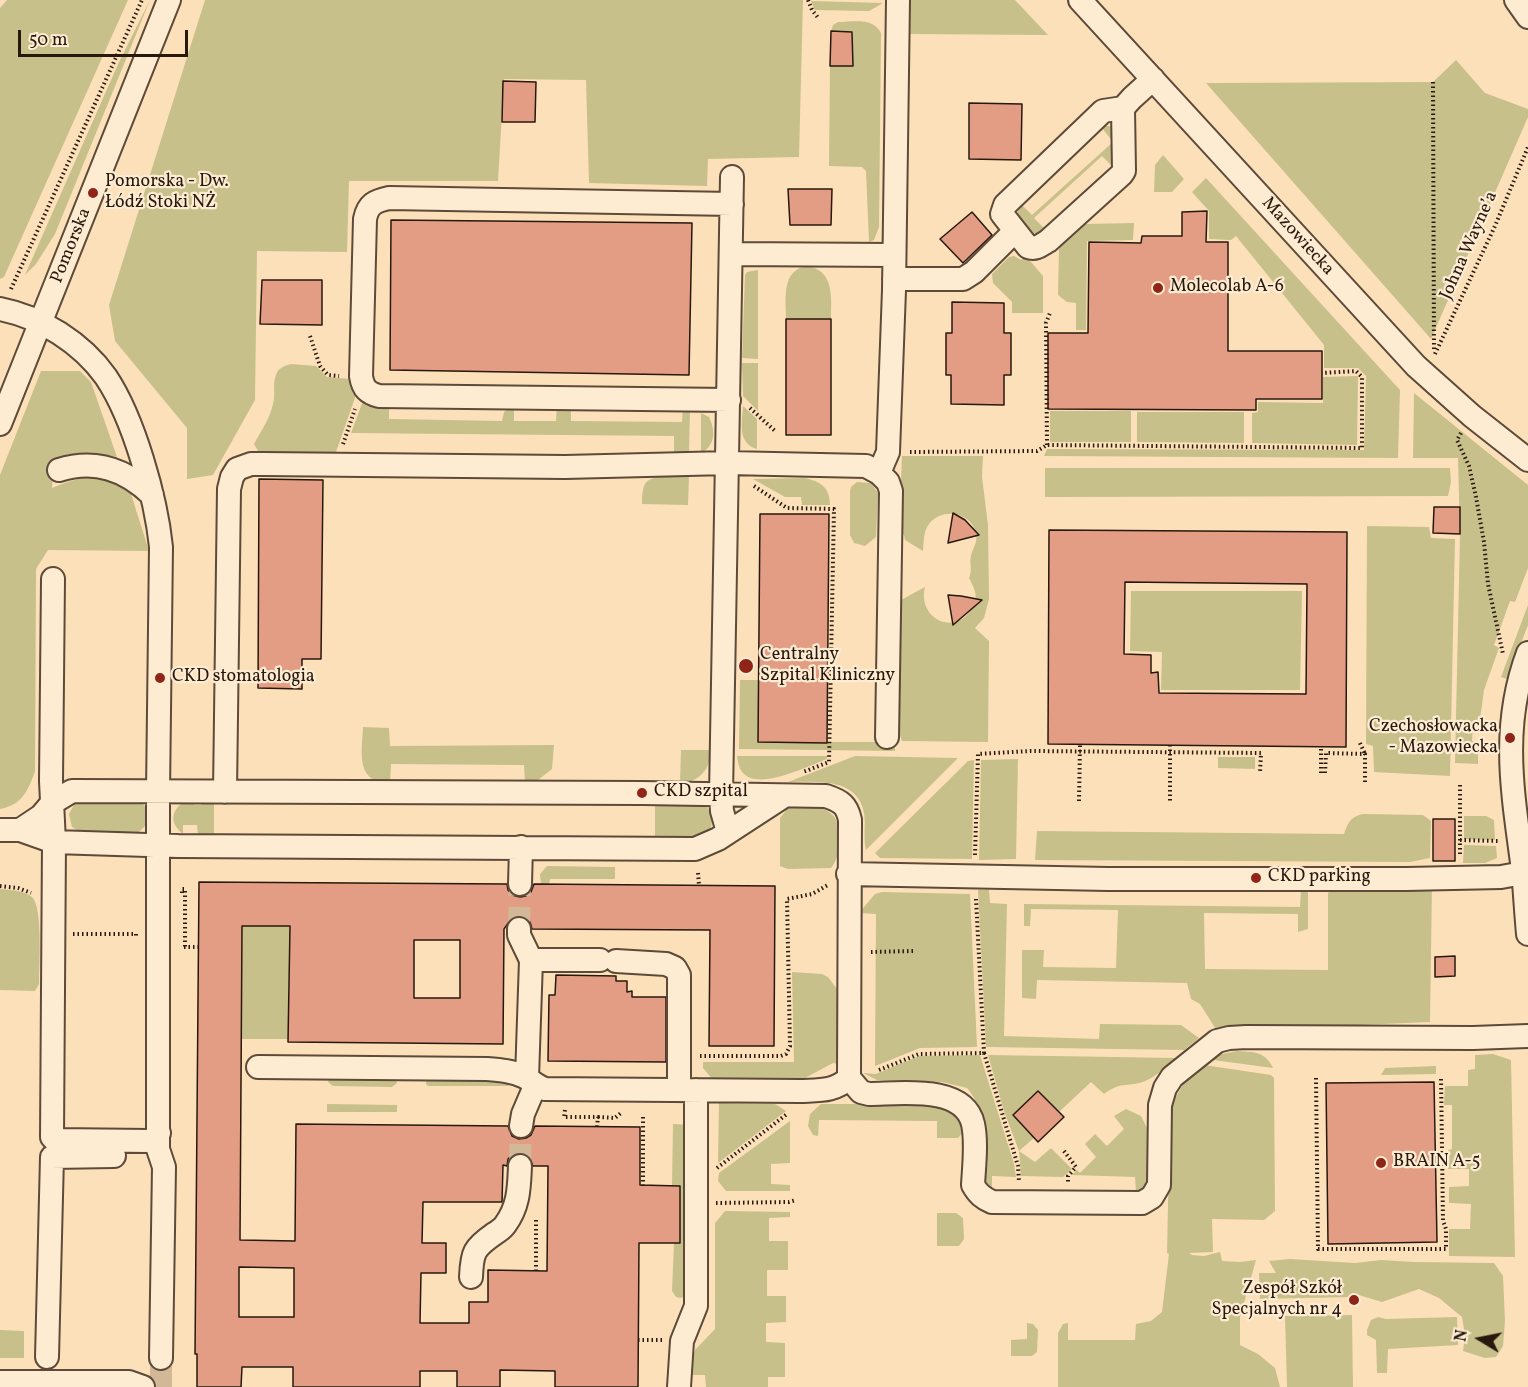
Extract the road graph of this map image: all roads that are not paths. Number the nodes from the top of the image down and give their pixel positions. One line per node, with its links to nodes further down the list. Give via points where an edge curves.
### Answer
1 (170, 0): 15 (street, Pomorska)
2 (898, 0): 12 (street)
3 (1516, 0): 5 (street)
4 (1088, 3): 6 (street, Mazowiecka)
5 (1528, 17)
6 (1153, 79): 7 (street); 19 (street, Mazowiecka, via 1422,373)
7 (1123, 108): 10 (street, via 1103,111 1005,205 1002,214); 10 (street, via 1122,174 1039,247 1028,247)
8 (732, 177): 9 (street)
9 (732, 204): 11 (street); 17 (street, via 389,198 368,207 365,219 363,383 368,393)
10 (1015, 231): 13 (street, via 963,279)
11 (731, 254): 12 (street); 17 (street)
12 (894, 255): 13 (street)
13 (894, 279): 22 (street, via 888,452)
14 (0, 309): 15 (street)
15 (41, 323): 16 (street, Pomorska); 23 (street, via 84,352 106,378 137,445)
16 (4, 399): 18 (street, Pomorska)
17 (729, 400): 20 (street)
18 (0, 424)
19 (1528, 459)
20 (728, 463): 22 (street, via 866,466); 29 (street, via 565,467 251,464 237,469 229,489); 30 (street)
21 (59, 470): 23 (street, via 74,465 107,467 127,475)
22 (879, 472): 26 (street, via 891,491)
23 (152, 495): 28 (street, via 161,547)
24 (53, 579): 32 (street)
25 (1528, 653): 27 (street, via 1511,721)
26 (887, 737)
27 (1520, 786): 38 (street)
28 (158, 792): 29 (street); 32 (street, via 72,791); 36 (street)
29 (225, 792): 30 (street)
30 (722, 795): 31 (street); 34 (street)
31 (784, 796): 34 (street); 39 (street, via 826,796 847,808)
32 (52, 803): 33 (street, via 41,816); 35 (street)
33 (10, 830): 35 (street)
34 (728, 832): 37 (street, via 695,849)
35 (54, 842): 36 (street); 50 (street, via 52,1137)
36 (158, 845): 37 (street); 50 (street)
37 (521, 847): 40 (street)
38 (1523, 873): 39 (street, via 1406,879); 42 (street)
39 (848, 874): 46 (street)
40 (520, 884)
41 (519, 929): 43 (street)
42 (1528, 934)
43 (531, 960): 47 (street); 48 (street, via 666,964 675,968 679,975)
44 (1528, 1036): 46 (street, via 1246,1037 1217,1041 1172,1077 1165,1088 1160,1105 1159,1185 1152,1197 1142,1203 992,1202 978,1194 973,1185 974,1126 970,1113 954,1099 925,1094 868,1095 861,1092)
45 (258, 1067): 47 (street, via 487,1069 505,1070)
46 (849, 1074): 48 (street, via 840,1087 830,1090)
47 (531, 1082): 48 (street, via 545,1089 560,1090); 49 (street)
48 (688, 1090): 57 (street, via 696,1203 696,1306 682,1341)
49 (521, 1126)
50 (159, 1141): 53 (street, via 153,1155 146,1157 52,1157); 54 (street, via 164,1167)
51 (520, 1166): 52 (street, via 519,1198 514,1210 503,1228 476,1248)
52 (471, 1277)
53 (47, 1357)
54 (161, 1358)
55 (0, 1382): 56 (street, via 129,1382)
56 (143, 1387)
57 (679, 1387)

